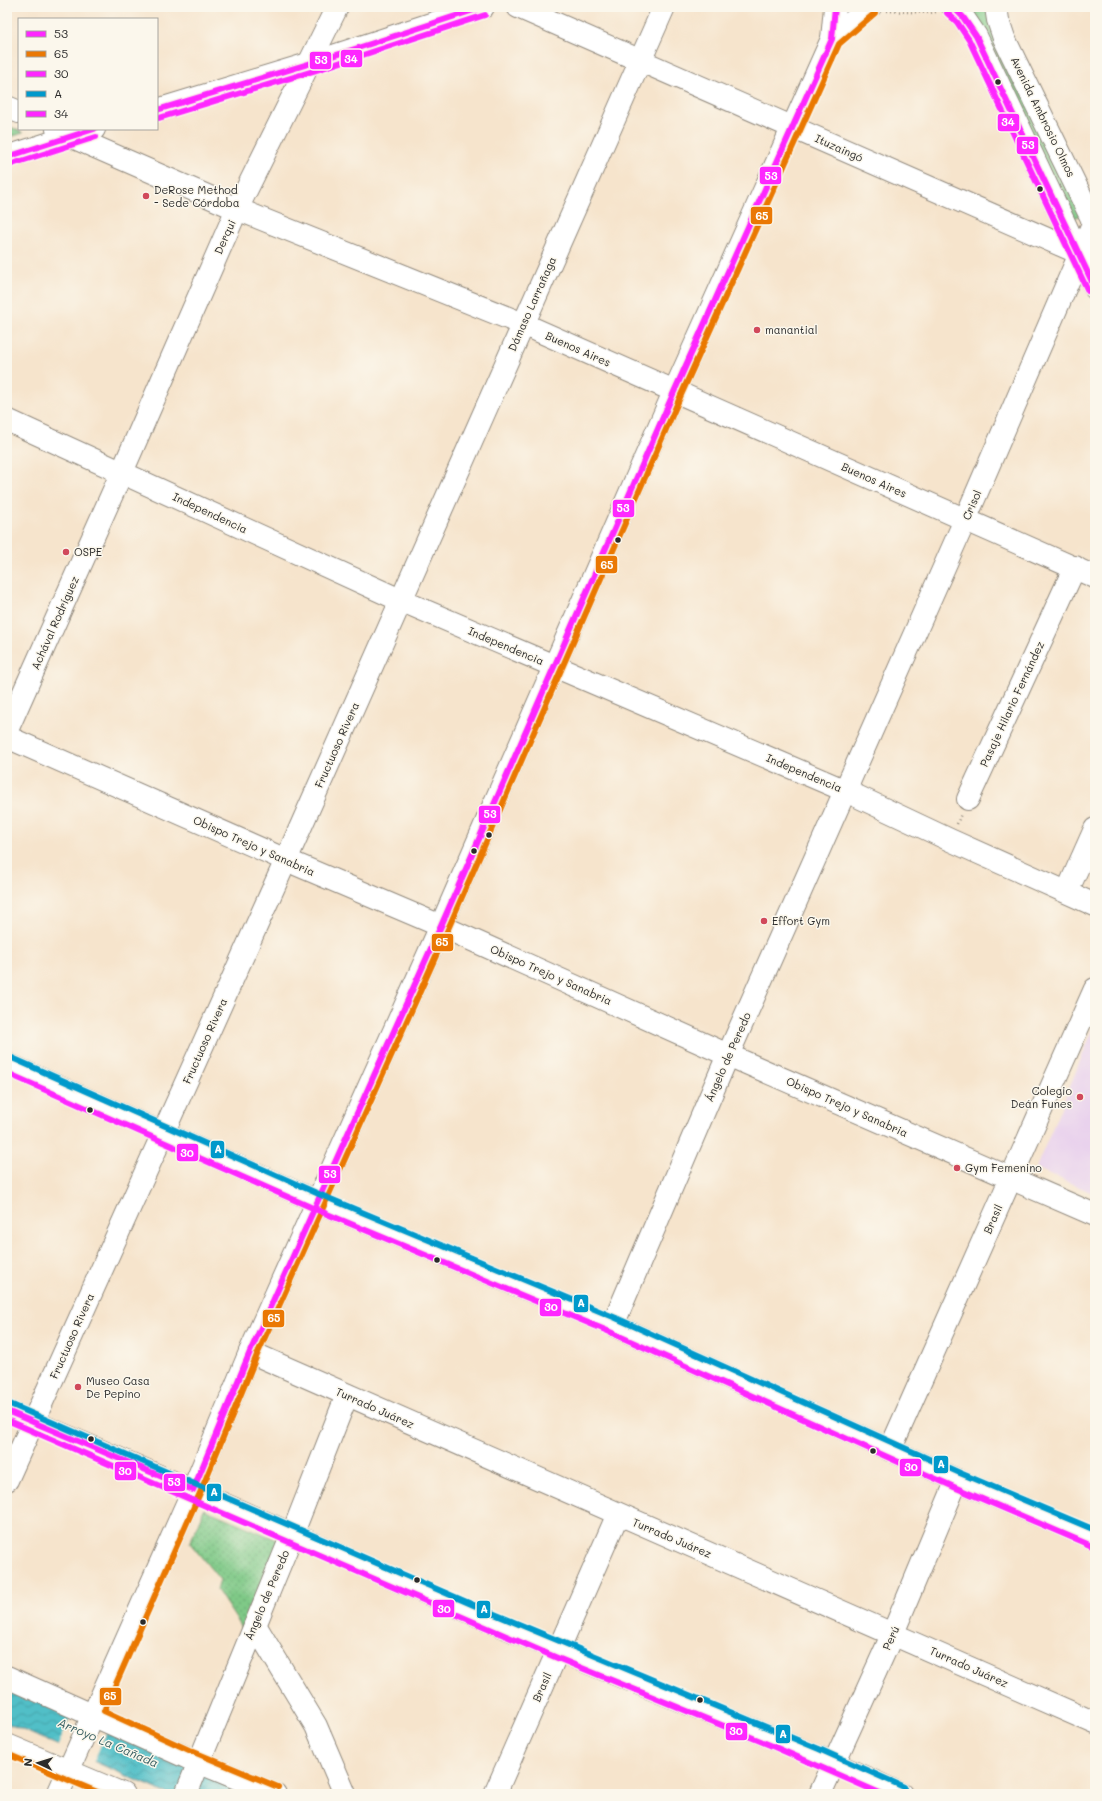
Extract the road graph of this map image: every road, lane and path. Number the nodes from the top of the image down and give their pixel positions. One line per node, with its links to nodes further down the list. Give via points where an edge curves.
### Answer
1 (337, 7): 11 (street, Derqui)
2 (483, 7): 11 (street)
3 (518, 7): 10 (street, Ituzaingó)
4 (664, 7): 10 (street, Dámaso Larrañaga)
5 (835, 7): 9 (street)
6 (953, 7): 8 (path, via 930,13 890,12); 21 (street, via 976,36)
7 (996, 7): 20 (street, Avenida Ambrosio Olmos, via 1004,38)
8 (876, 8): 9 (street)
9 (832, 39): 15 (street)
10 (641, 60): 15 (street, Ituzaingó); 23 (street, Dámaso Larrañaga)
11 (310, 63): 13 (street); 19 (street, Derqui)
12 (7, 107): 14 (street)
13 (158, 110)
14 (18, 112)
15 (792, 128): 21 (street, Ituzaingó); 24 (street)
16 (86, 130): 17 (street)
17 (63, 133): 18 (street); 19 (street, Buenos Aires)
18 (7, 157)
19 (237, 209): 23 (street, Buenos Aires); 26 (street, Derqui)
20 (1094, 222): 21 (street, Crisol)
21 (1087, 257): 22 (street); 27 (street, Crisol)
22 (1095, 288)
23 (523, 324): 24 (street, Buenos Aires); 30 (street, Dámaso Larrañaga)
24 (674, 392): 27 (street, Buenos Aires); 31 (street)
25 (7, 420): 26 (street, Independencia)
26 (122, 472): 30 (street, Independencia); 32 (street, Achával Rodríguez)
27 (965, 520): 28 (street, Buenos Aires); 34 (street, Crisol)
28 (1075, 567): 29 (street, Buenos Aires); 35 (street, Pasaje Hilario Fernández)
29 (1095, 577)
30 (400, 600): 31 (street, Independencia); 38 (street, Fructuoso Rivera)
31 (553, 667): 34 (street, Independencia); 41 (street)
32 (7, 730)
33 (7, 737): 38 (street, Obispo Trejo y Sanabria)
34 (846, 790): 37 (street, Independencia); 43 (street, Ángelo de Peredo)
35 (968, 799): 37 (path)
36 (1095, 829): 39 (street)
37 (950, 840): 39 (street, Independencia)
38 (286, 860): 41 (street, Obispo Trejo y Sanabria); 45 (street, Fructuoso Rivera)
39 (1066, 892): 40 (street, Independencia)
40 (1095, 905)
41 (441, 926): 43 (street, Obispo Trejo y Sanabria); 47 (street)
42 (1095, 989): 46 (street, Brasil)
43 (728, 1055): 46 (street, Obispo Trejo y Sanabria); 49 (street, Ángelo de Peredo)
44 (7, 1064): 45 (street)
45 (163, 1134): 47 (street); 53 (street, Fructuoso Rivera)
46 (1012, 1178): 48 (street, Obispo Trejo y Sanabria); 54 (street, Brasil)
47 (318, 1202): 49 (street); 50 (street)
48 (1095, 1215)
49 (613, 1325): 54 (street)
50 (250, 1352): 51 (street, Turrado Juárez); 57 (street)
51 (347, 1395): 58 (street, Turrado Juárez); 59 (street, Ángelo de Peredo)
52 (7, 1411): 53 (street)
53 (33, 1422): 55 (street, Fructuoso Rivera); 57 (street)
54 (890, 1450): 56 (street)
55 (7, 1480)
56 (957, 1480): 60 (street); 62 (street, Perú)
57 (193, 1490): 59 (street); 65 (street)
58 (618, 1514): 62 (street, Turrado Juárez); 63 (street, Brasil)
59 (292, 1535): 61 (street, Ángelo de Peredo); 63 (street)
60 (1095, 1539)
61 (255, 1625): 68 (street, Ángelo de Peredo); 75 (street, via 316,1726)
62 (893, 1633): 66 (street, Turrado Juárez); 69 (street, Perú)
63 (558, 1650): 69 (street); 76 (street, Brasil)
64 (7, 1677): 65 (street)
65 (91, 1719): 68 (street); 70 (street)
66 (1095, 1722)
67 (7, 1745): 70 (street)
68 (199, 1762): 73 (street, Ángelo de Peredo); 74 (street)
69 (834, 1763): 77 (street, Perú); 78 (street)
70 (73, 1764): 71 (street); 72 (street)
71 (58, 1794)
72 (123, 1794)
73 (186, 1794)
74 (275, 1794)
75 (345, 1794)
76 (495, 1794)
77 (820, 1794)
78 (901, 1794)

